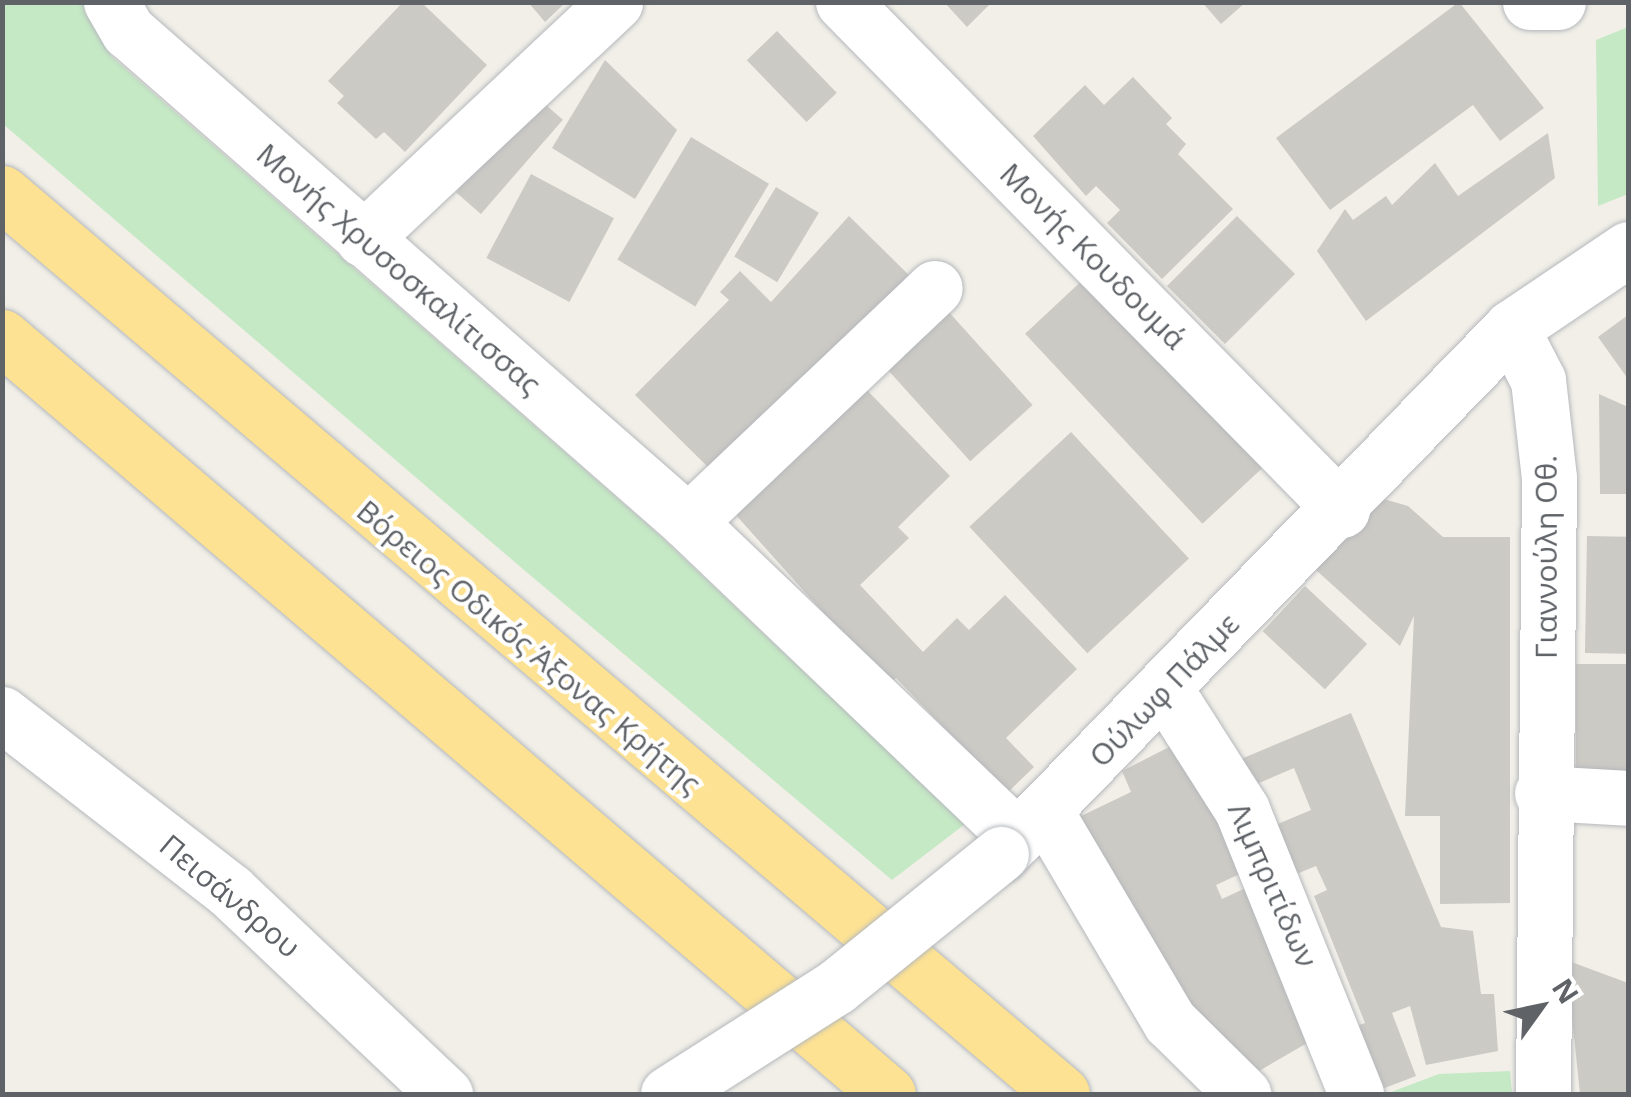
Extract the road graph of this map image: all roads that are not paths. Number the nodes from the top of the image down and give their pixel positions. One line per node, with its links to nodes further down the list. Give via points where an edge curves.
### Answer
1 (614, 2): 7 (street)
2 (843, 2): 12 (street, Μονής Κουδουμά)
3 (1530, 2): 4 (street)
4 (1558, 2)
5 (112, 7): 7 (street, Μονής Χρυσοσκαλίτισσας)
6 (2, 193): 22 (highway, Βόρειος Οδικός Άξονας Κρήτης)
7 (363, 238): 13 (street, Μονής Χρυσοσκαλίτισσας)
8 (1628, 249): 10 (street, Ούλωφ Πάλμε)
9 (935, 288): 13 (street)
10 (1511, 328): 12 (street, Ούλωφ Πάλμε); 16 (street, Γιαννούλη Οθ., via 1538,380 1549,478)
11 (2, 337): 21 (highway)
12 (1342, 510): 14 (street, Ούλωφ Πάλμε)
13 (688, 522): 18 (street, Μονής Χρυσοσκαλίτισσας)
14 (1164, 688): 18 (street, Ούλωφ Πάλμε); 24 (street, Λιμπριτίδων, via 1242,810)
15 (2, 714): 19 (street, Πεισάνδρου, via 230,891)
16 (1542, 793): 17 (street); 25 (street, Γιαννούλη Οθ.)
17 (1628, 798)
18 (1021, 834): 20 (street, Ούλωφ Πάλμε, bridge, via 836,987); 23 (street, Μονής Χρυσοσκαλίτισσας, via 1170,1022)
19 (445, 1094)
20 (668, 1094)
21 (888, 1094)
22 (1062, 1094)
23 (1243, 1094)
24 (1356, 1094)
25 (1544, 1094)

